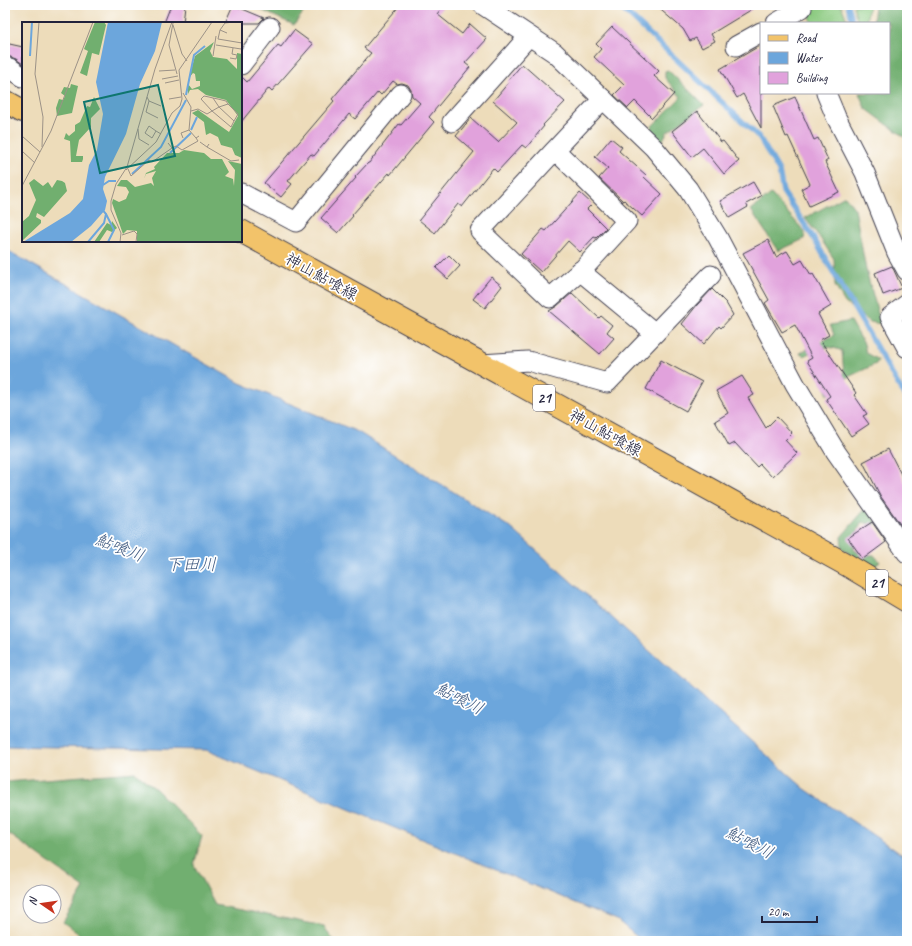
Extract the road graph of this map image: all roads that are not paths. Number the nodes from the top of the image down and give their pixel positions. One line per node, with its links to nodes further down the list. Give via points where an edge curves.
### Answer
1 (483, 5): 6 (street)
2 (803, 12): 3 (street)
3 (778, 22)
4 (270, 27): 7 (street)
5 (760, 33): 8 (street)
6 (529, 36): 12 (street, via 555,53); 15 (street)
7 (248, 45): 9 (street)
8 (736, 46)
9 (242, 62)
10 (401, 94): 17 (street, via 296,222)
11 (826, 94): 19 (street, via 865,173 897,253)
12 (603, 99): 16 (street); 26 (street, via 654,148 688,189 718,238 794,384 836,452)
13 (5, 102): 14 (main road)
14 (22, 110)
15 (452, 122)
16 (555, 150): 20 (street, via 627,221); 20 (street, via 480,231 550,298)
17 (242, 195)
18 (242, 232): 25 (main road, 神山鮎喰線 / 21)
19 (907, 270)
20 (580, 272): 23 (street)
21 (711, 275): 23 (street)
22 (907, 304): 24 (street, via 890,317)
23 (655, 333): 25 (street, via 607,383 528,361)
24 (907, 348)
25 (482, 364): 27 (main road, 神山鮎喰線 / 21, via 847,565)
26 (907, 553)
27 (907, 601)

